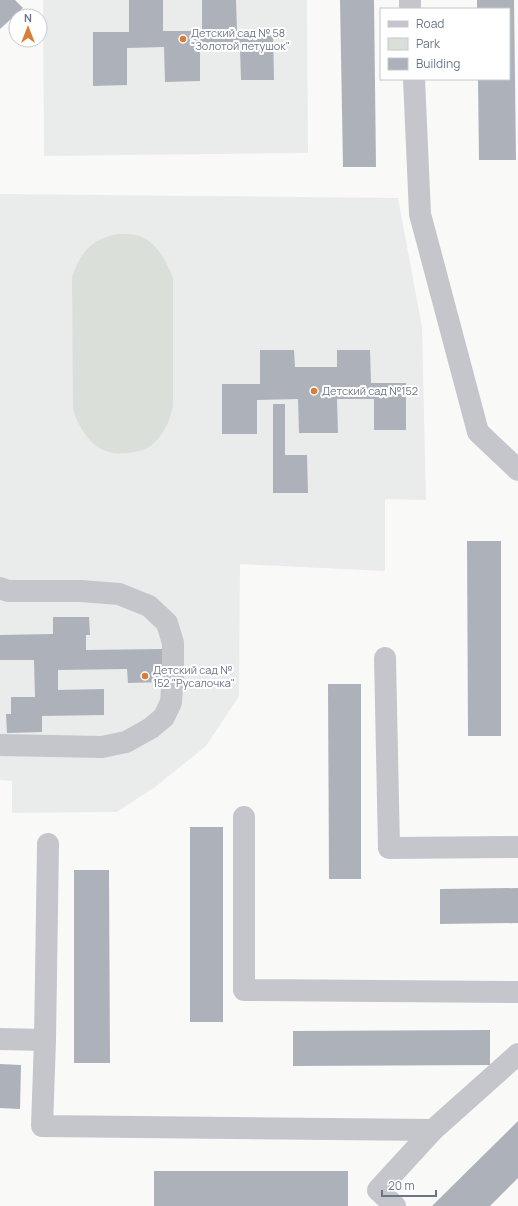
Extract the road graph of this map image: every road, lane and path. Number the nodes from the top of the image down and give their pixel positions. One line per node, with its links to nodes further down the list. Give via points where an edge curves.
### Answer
1 (414, 80): 2 (lane, via 420,214 478,432)
2 (518, 470)
3 (0, 588): 5 (lane, via 8,592 119,594 149,606 167,623 173,643 171,702 164,717 151,728 126,742 102,747)
4 (385, 658): 8 (lane, via 389,848)
5 (0, 745)
6 (244, 817): 9 (lane, via 244,990)
7 (48, 844): 11 (lane)
8 (518, 846)
9 (518, 992)
10 (0, 1039): 11 (lane)
11 (45, 1040): 13 (lane, via 42,1126)
12 (518, 1054): 13 (lane)
13 (433, 1130): 14 (lane, via 378,1190)
14 (395, 1206)

